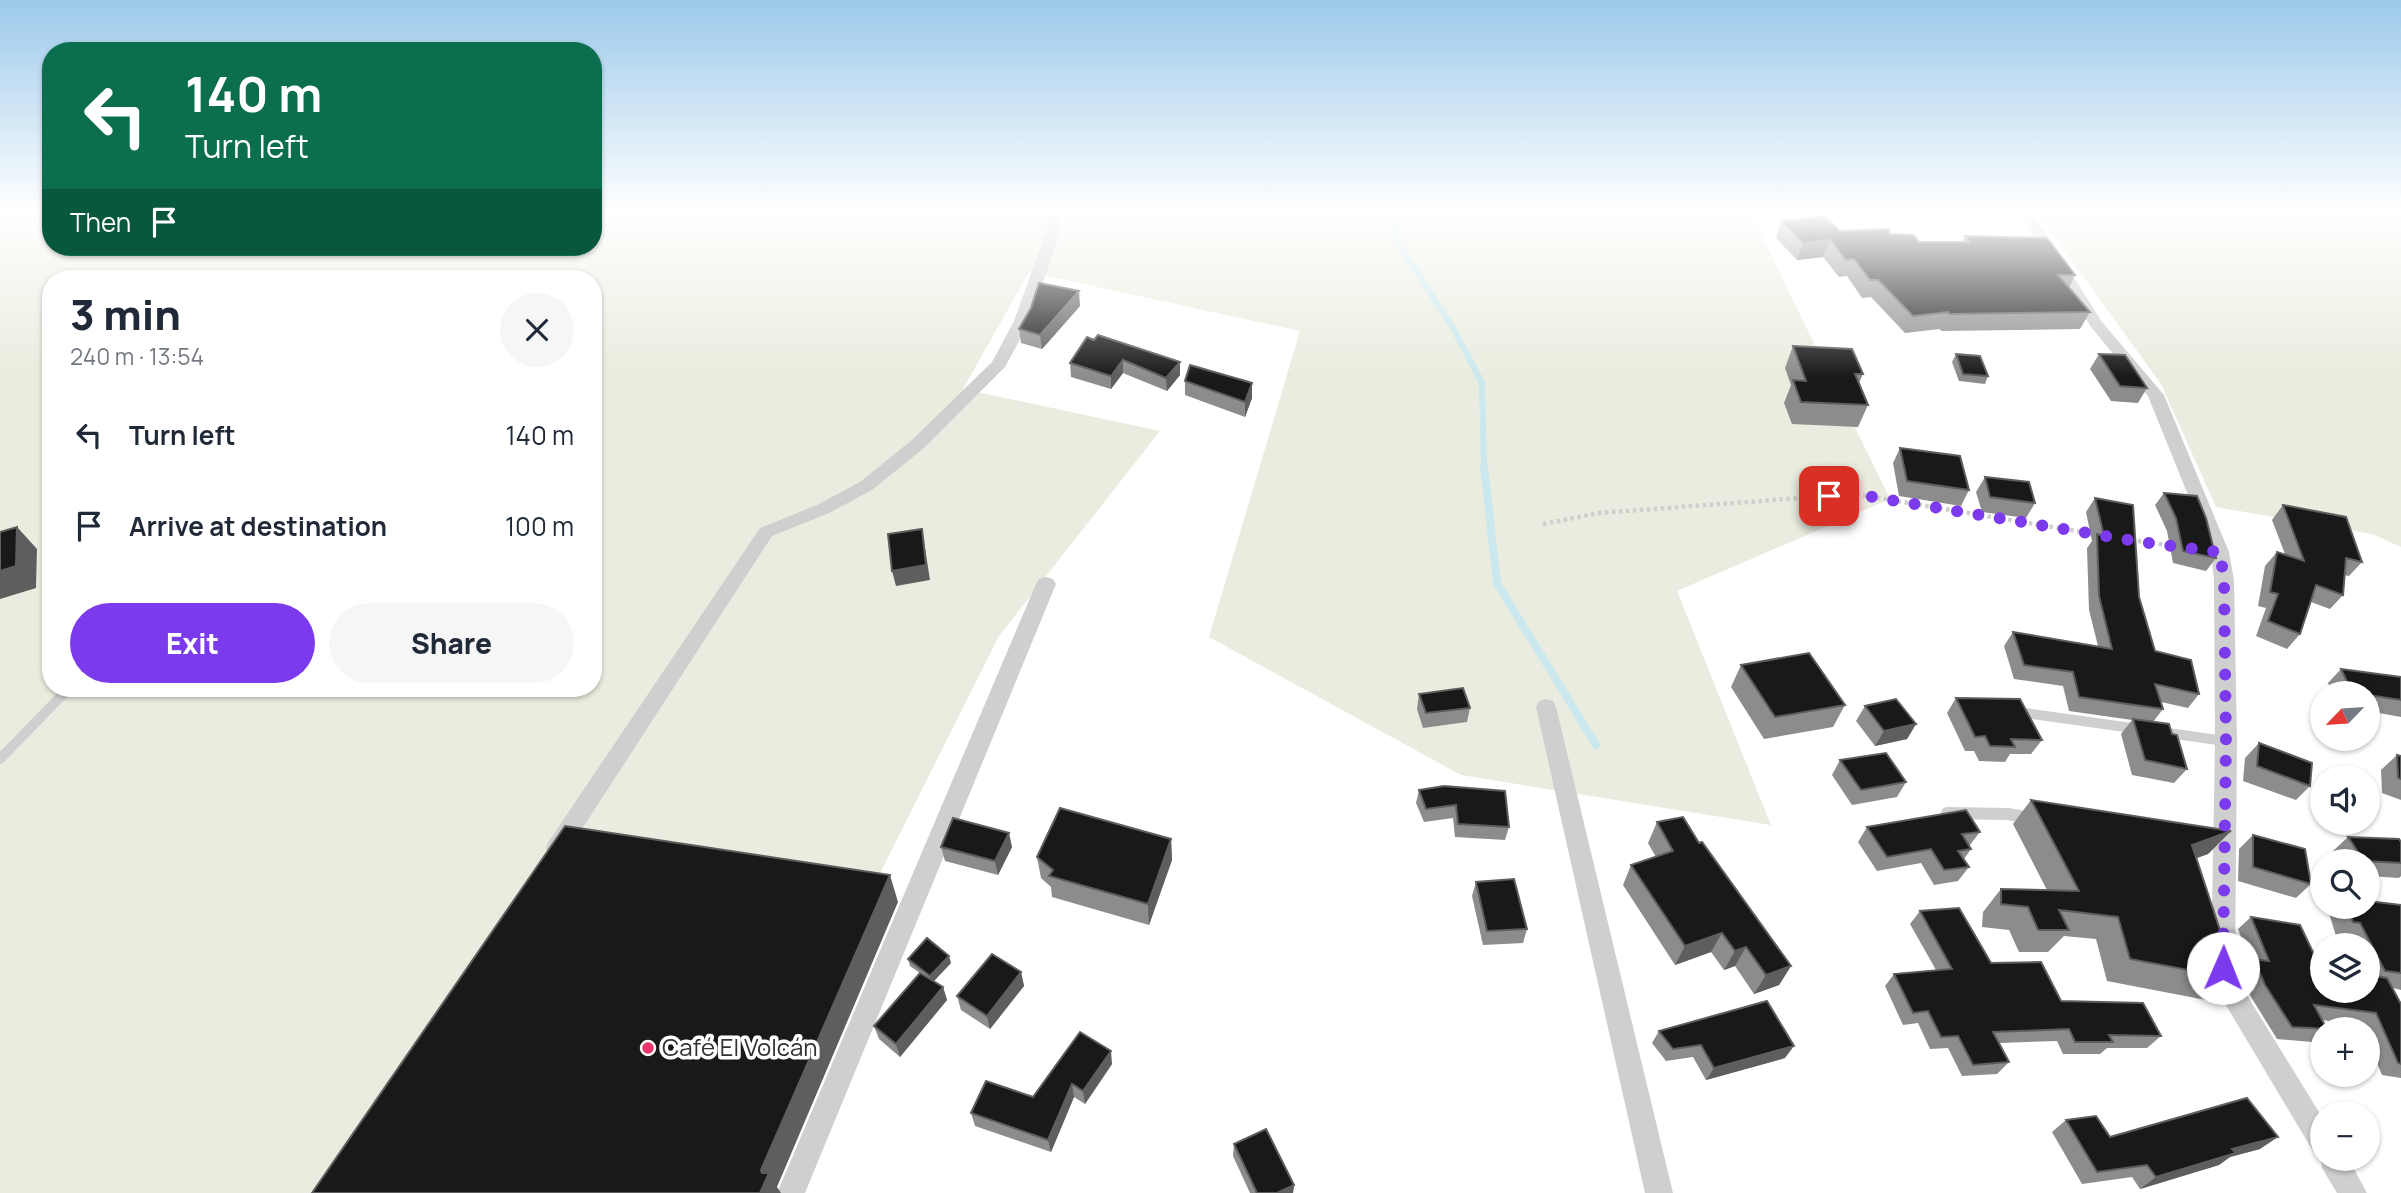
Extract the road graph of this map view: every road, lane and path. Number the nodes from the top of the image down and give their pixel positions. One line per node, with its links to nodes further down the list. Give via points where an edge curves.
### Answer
1 (1041, 266): 15 (street, via 1022,321 999,364 918,444 866,486 766,532)
2 (2059, 266): 11 (street, via 2096,324 2156,395 2220,552)
3 (1543, 524): 4 (path, via 1599,513 1855,494)
4 (2099, 535)
5 (2127, 540): 6 (path)
6 (2180, 547)
7 (1046, 584): 18 (street)
8 (60, 697): 12 (lane)
9 (1546, 706): 19 (street)
10 (2025, 713): 11 (lane)
11 (2226, 741): 16 (street, via 2218,847 2223,968 2235,999)
12 (0, 759)
13 (1947, 813): 14 (lane, via 2008,814)
14 (2049, 821)
15 (543, 869)
16 (2310, 1122)
17 (2340, 1171): 20 (street)
18 (791, 1193)
19 (1659, 1193)
20 (2353, 1193)

